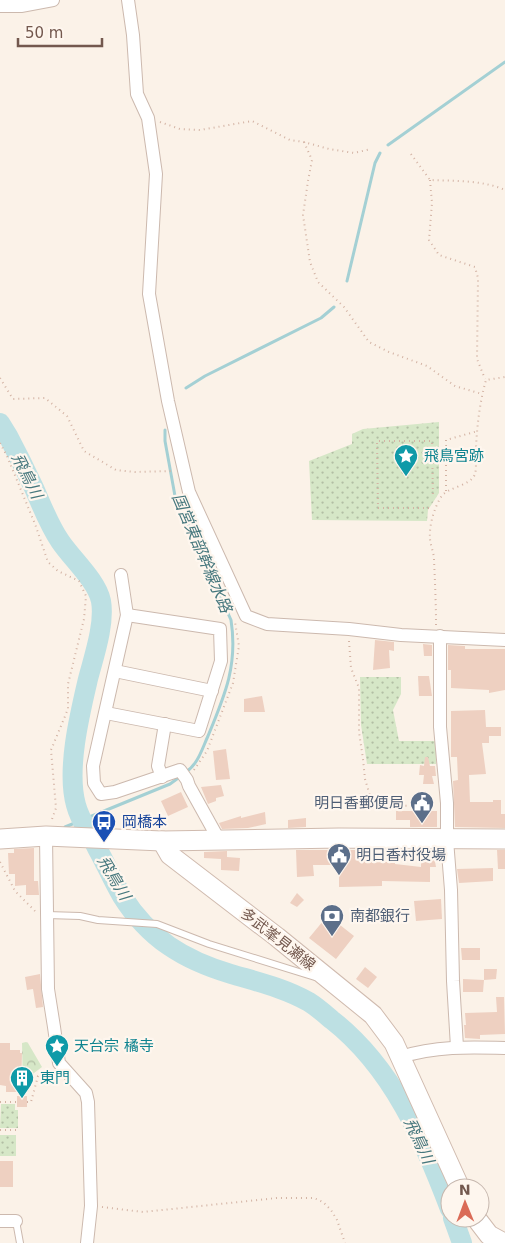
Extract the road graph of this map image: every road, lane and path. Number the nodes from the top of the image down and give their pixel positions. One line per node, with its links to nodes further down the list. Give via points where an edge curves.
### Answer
1 (53, 0): 3 (street)
2 (128, 0): 4 (street, via 137,94)
3 (0, 6)
4 (148, 118): 5 (path, via 180,129 200,130 252,121 290,140); 22 (street, via 156,174 149,294 168,401 189,492 246,616 267,624)
5 (304, 142): 6 (path, via 354,153); 13 (path, via 312,160 304,215 310,262 318,282 344,307 369,342 427,366 455,386)
6 (371, 149)
7 (411, 154): 8 (path)
8 (430, 180): 9 (path, via 480,184); 12 (path, via 429,240 439,255 475,267 478,278 477,359)
9 (505, 190)
10 (505, 377): 12 (path)
11 (0, 378): 16 (path, via 12,399 45,398 67,416 84,451 116,470)
12 (486, 380): 13 (path)
13 (482, 394): 14 (path)
14 (478, 431): 17 (path, via 473,478); 17 (path, via 446,440)
15 (0, 443): 31 (path, via 48,562 58,572 79,581 86,596 84,619 68,684 68,709 51,750 56,808)
16 (174, 471)
17 (446, 491): 23 (path, via 434,514 430,538 434,555 436,627)
18 (433, 498): 19 (path, via 432,441 377,441 378,508)
19 (429, 508)
20 (121, 575): 21 (street)
21 (127, 615): 25 (street); 26 (street, via 220,629 221,661)
22 (349, 629): 23 (street); 30 (path, via 351,668 359,688 364,779 370,796 399,807)
23 (440, 636): 24 (street); 30 (street, via 440,727)
24 (505, 640)
25 (115, 671): 26 (street); 27 (street)
26 (212, 691): 28 (street, via 199,731)
27 (106, 713): 28 (street); 29 (street, via 93,766 94,783 101,794)
28 (165, 724): 29 (street, via 158,766)
29 (162, 777): 34 (street, via 183,775)
30 (447, 803): 35 (street)
31 (46, 836): 32 (main road); 36 (main road); 38 (street)
32 (0, 839)
33 (505, 839): 35 (main road)
34 (219, 840): 35 (main road); 36 (main road)
35 (447, 840): 40 (street)
36 (162, 841): 39 (main road, 多武峯見瀬線, via 170,855)
37 (0, 862): 38 (path, via 15,891 34,910)
38 (47, 915): 39 (lane, via 154,923 317,978); 43 (street, via 48,989)
39 (323, 974): 42 (main road, 多武峯見瀬線, via 373,1015)
40 (457, 1047): 41 (street); 42 (street)
41 (505, 1048)
42 (401, 1057): 49 (main road, 多武峯見瀬線)
43 (60, 1063): 46 (path, via 38,1076 31,1102); 50 (street, via 86,1093 88,1102)
44 (0, 1102): 45 (path)
45 (16, 1102)
46 (27, 1102)
47 (0, 1130): 48 (path)
48 (20, 1130)
49 (455, 1178)
50 (90, 1206): 55 (street); 56 (path, via 143,1212 277,1198 314,1198 332,1210)
51 (0, 1221): 52 (street)
52 (16, 1221): 54 (lane)
53 (484, 1228): 57 (main road)
54 (20, 1243)
55 (87, 1243)
56 (345, 1243)
57 (504, 1243)

